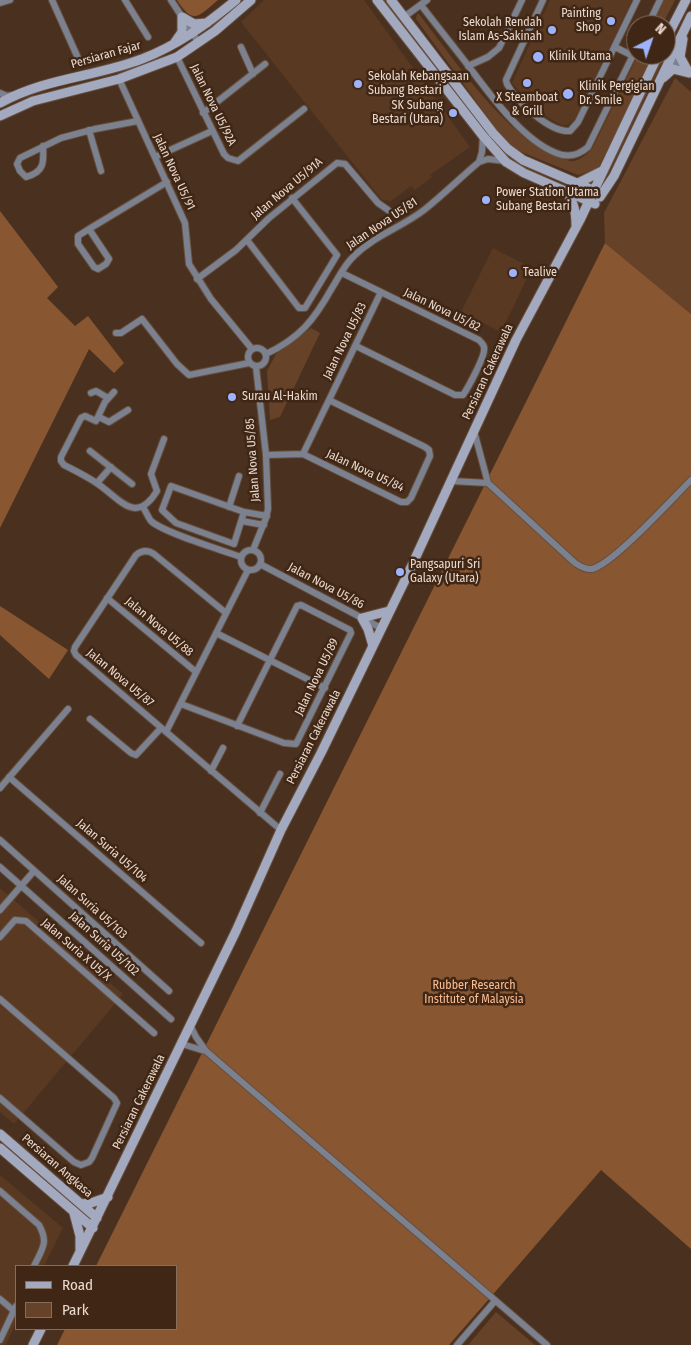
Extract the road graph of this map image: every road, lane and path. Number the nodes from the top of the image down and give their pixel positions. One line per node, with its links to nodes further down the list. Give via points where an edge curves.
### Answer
1 (10, 0): 15 (street)
2 (52, 0): 33 (street)
3 (125, 0): 25 (street)
4 (170, 0): 20 (street)
5 (236, 0): 22 (street, Persiaran Fajar)
6 (251, 0): 26 (street)
7 (378, 0): 53 (street)
8 (392, 0): 18 (street)
9 (427, 0): 16 (street)
10 (522, 0): 39 (street, via 499,48)
11 (543, 0): 30 (street, via 506,80 536,116 554,129 570,131 578,122)
12 (637, 0): 30 (street)
13 (660, 0): 17 (street)
14 (686, 0): 21 (street)
15 (0, 3)
16 (421, 5): 18 (street); 39 (street)
17 (653, 15)
18 (404, 16): 61 (street, via 493,134 508,149 523,160)
19 (691, 16): 23 (street, Persiaran Cakerawala)
20 (182, 17): 22 (street, via 194,24); 24 (street); 28 (street, via 182,32)
21 (676, 20)
22 (208, 23): 24 (street, Persiaran Fajar)
23 (685, 29): 27 (street, Persiaran Cakerawala); 41 (street, via 680,56)
24 (193, 34): 26 (street); 28 (street, Persiaran Fajar)
25 (148, 37)
26 (199, 43): 32 (street)
27 (676, 43)
28 (172, 45): 45 (street, Persiaran Fajar, via 142,59)
29 (241, 47): 40 (street)
30 (615, 47): 31 (street)
31 (626, 52)
32 (177, 57): 42 (street); 48 (street, Jalan Nova U5/92A)
33 (78, 58)
34 (676, 63): 41 (street)
35 (266, 64): 40 (street)
36 (629, 65): 39 (street, via 588,147 567,156 557,154 531,136 500,107)
37 (653, 65): 58 (street, Persiaran Cakerawala)
38 (665, 65): 43 (street, Persiaran Cakerawala)
39 (468, 66)
40 (253, 74): 48 (street)
41 (690, 74): 43 (street, via 673,69)
42 (119, 79): 49 (street, via 32,101); 50 (street, Jalan Nova U5/91)
43 (659, 82): 63 (street, Persiaran Cakerawala, via 614,176)
44 (0, 93): 45 (street, via 7,96)
45 (18, 93): 46 (street, Persiaran Fajar)
46 (0, 103)
47 (304, 109): 52 (street, Jalan Nova U5/92A, via 238,161 224,154)
48 (203, 113): 52 (street, Jalan Nova U5/92A)
49 (0, 116)
50 (138, 121): 51 (street); 55 (street, Jalan Nova U5/91)
51 (88, 130): 54 (street); 59 (street)
52 (212, 130): 55 (street)
53 (482, 136): 56 (street); 57 (street)
54 (43, 146): 54 (street, via 20,158 17,164 26,177 35,175 44,162)
55 (155, 157): 60 (street, Jalan Nova U5/91)
56 (479, 162): 57 (street, via 488,159); 70 (street, Jalan Nova U5/81, via 424,210 355,254)
57 (506, 162): 62 (street)
58 (604, 170): 61 (street); 63 (street, Persiaran Cakerawala)
59 (101, 171)
60 (167, 182): 68 (street); 71 (street, Jalan Nova U5/91, via 185,223 189,264)
61 (578, 183): 63 (street)
62 (566, 191): 65 (street); 67 (street, via 574,203)
63 (598, 192): 65 (street, Persiaran Cakerawala)
64 (292, 198): 66 (street, Jalan Nova U5/91A, via 337,163 343,162 378,203); 69 (street, Jalan Nova U5/91A); 69 (street, via 337,255 307,306 299,308)
65 (592, 203): 67 (street, Persiaran Cakerawala)
66 (388, 210)
67 (578, 223): 85 (street, Persiaran Cakerawala, via 520,331)
68 (89, 229): 68 (street, via 78,236 77,241 94,268 98,269 108,259)
69 (247, 240): 71 (street, Jalan Nova U5/91A)
70 (342, 273): 72 (street, Jalan Nova U5/82); 76 (street, Jalan Nova U5/81, via 309,324)
71 (197, 278): 75 (street, Jalan Nova U5/91)
72 (382, 292): 74 (street, Jalan Nova U5/83); 74 (street, Jalan Nova U5/82, via 482,343 484,352 468,388 463,395 455,395)
73 (116, 333): 77 (street, via 142,319 189,375)
74 (356, 346): 82 (street, Jalan Nova U5/83)
75 (252, 349): 76 (street, via 260,348); 77 (street, via 247,357)
76 (266, 354): 78 (street, via 265,362)
77 (249, 362): 78 (street)
78 (256, 367): 89 (street, Jalan Nova U5/85)
79 (114, 392): 81 (street)
80 (91, 393): 81 (street, via 98,392)
81 (108, 398): 84 (street)
82 (329, 400): 88 (street, Jalan Nova U5/83); 88 (street, Jalan Nova U5/84, via 429,450 430,456 411,498 401,502)
83 (128, 410): 84 (street, via 109,422)
84 (99, 417): 95 (street, via 96,421 85,416 81,418 61,457 64,465)
85 (474, 431): 93 (street, Persiaran Cakerawala); 94 (street)
86 (164, 439): 97 (street, via 151,471 157,491)
87 (90, 451): 90 (street)
88 (303, 454): 89 (street, Jalan Nova U5/84)
89 (266, 455): 100 (street, Jalan Nova U5/85)
90 (111, 467): 95 (street); 96 (street)
91 (239, 476): 98 (street)
92 (691, 480): 94 (street, via 631,540 601,566 589,569 575,563)
93 (451, 481): 94 (street); 108 (street, Persiaran Cakerawala)
94 (488, 482)
95 (97, 483): 97 (street, via 126,505)
96 (132, 484)
97 (143, 507): 104 (street, via 150,520 171,532)
98 (229, 507): 99 (street); 101 (street, via 171,486 162,510 176,523 234,544)
99 (244, 512): 100 (street); 101 (street)
100 (267, 516): 102 (street, Jalan Nova U5/85)
101 (242, 521): 102 (street)
102 (264, 525): 103 (street, Jalan Nova U5/85)
103 (253, 550): 104 (street); 105 (street, via 261,557)
104 (241, 557): 106 (street, via 243,566)
105 (260, 564): 106 (street, via 254,570); 110 (street, Jalan Nova U5/86)
106 (248, 570): 109 (street)
107 (107, 598): 109 (street, Jalan Nova U5/87, via 136,555 146,551 154,554); 115 (street, Jalan Nova U5/88); 121 (street, Jalan Nova U5/87, via 75,647 74,654)
108 (390, 611): 110 (street); 111 (street, Persiaran Cakerawala)
109 (226, 613): 112 (street)
110 (362, 618): 111 (street, Jalan Nova U5/86); 113 (street)
111 (381, 628): 113 (street, Persiaran Cakerawala)
112 (216, 633): 114 (street); 115 (street)
113 (373, 646): 128 (street, Persiaran Cakerawala)
114 (270, 662): 116 (street); 116 (street, Jalan Nova U5/89, via 299,605 348,628 351,633); 120 (street, Jalan Nova U5/89)
115 (196, 672): 117 (street)
116 (324, 688): 120 (street, Jalan Nova U5/89, via 296,744 284,743)
117 (180, 704): 120 (street, Jalan Nova U5/89); 121 (street)
118 (68, 710): 125 (street)
119 (90, 719): 121 (street, via 136,755)
120 (238, 726)
121 (163, 730): 123 (street, Jalan Nova U5/87)
122 (224, 748): 123 (street)
123 (211, 771): 127 (street, Jalan Nova U5/87)
124 (280, 774): 127 (street)
125 (9, 777): 126 (street); 135 (street, Jalan Suria U5/104)
126 (0, 788)
127 (260, 813): 128 (street, Jalan Nova U5/87)
128 (281, 830): 139 (street, Persiaran Cakerawala)
129 (0, 840): 131 (street, Jalan Suria U5/103)
130 (0, 867): 132 (street, Jalan Suria U5/102)
131 (34, 871): 132 (street); 136 (street, Jalan Suria U5/103)
132 (22, 885): 133 (street); 138 (street, Jalan Suria U5/102)
133 (0, 910)
134 (0, 937): 140 (street, Jalan Suria X U5/X, via 15,920 26,921)
135 (201, 943)
136 (169, 991)
137 (0, 999): 143 (street, via 117,1103 92,1158 85,1164 78,1164)
138 (171, 1019)
139 (190, 1025): 141 (street, Persiaran Cakerawala); 142 (street)
140 (154, 1033)
141 (182, 1044): 142 (street); 147 (street, Persiaran Cakerawala)
142 (206, 1051): 156 (street)
143 (0, 1098)
144 (0, 1134): 148 (street, Persiaran Angkasa)
145 (0, 1148): 149 (street, Persiaran Angkasa)
146 (0, 1191): 153 (street, via 39,1225 43,1233 45,1241)
147 (108, 1197): 148 (street); 150 (street, Persiaran Cakerawala)
148 (81, 1204): 150 (street, Persiaran Angkasa)
149 (74, 1212): 151 (street, Persiaran Angkasa); 152 (street)
150 (97, 1218): 151 (street, Persiaran Cakerawala)
151 (93, 1228): 152 (street, Persiaran Cakerawala)
152 (80, 1252): 154 (street, Persiaran Cakerawala)
153 (34, 1265)
154 (74, 1265)
155 (0, 1299): 157 (street)
156 (495, 1301): 161 (street); 162 (street)
157 (15, 1308): 159 (street)
158 (40, 1330): 160 (street)
159 (0, 1340)
160 (33, 1345)
161 (457, 1345)
162 (547, 1345)

